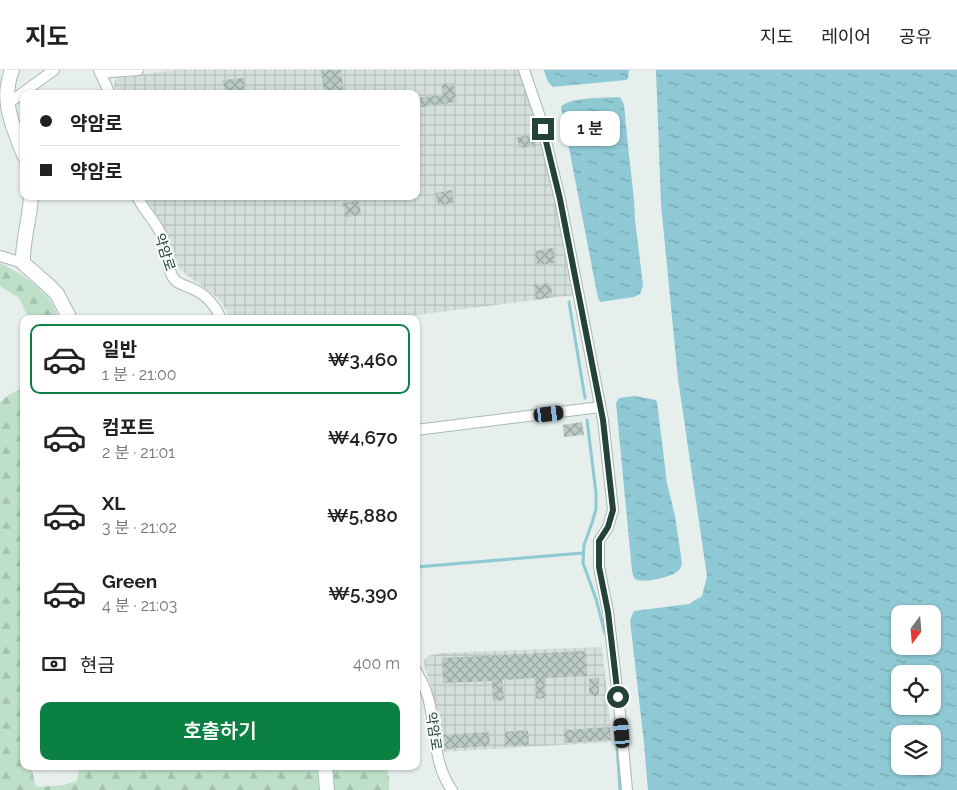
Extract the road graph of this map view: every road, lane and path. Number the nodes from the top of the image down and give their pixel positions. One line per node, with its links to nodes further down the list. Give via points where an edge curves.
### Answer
1 (12, 70): 9 (street, via 6,90)
2 (54, 70): 6 (street)
3 (138, 70): 5 (street)
4 (524, 70): 17 (street, via 540,117 560,199)
5 (100, 72): 7 (street)
6 (27, 90)
7 (108, 90)
8 (20, 95): 9 (street)
9 (6, 105): 10 (street)
10 (20, 144)
11 (31, 200): 14 (street)
12 (139, 200): 16 (street, 약암로, via 162,237 175,280 205,296)
13 (0, 256): 14 (street)
14 (23, 263): 15 (street, via 57,294)
15 (68, 315)
16 (219, 315)
17 (600, 408): 18 (street); 23 (street, via 613,510 599,541 599,567 608,612)
18 (420, 430)
19 (420, 679): 22 (street, 약암로, via 431,711 442,771)
20 (325, 770): 21 (street)
21 (327, 790)
22 (452, 790)
23 (627, 790)

